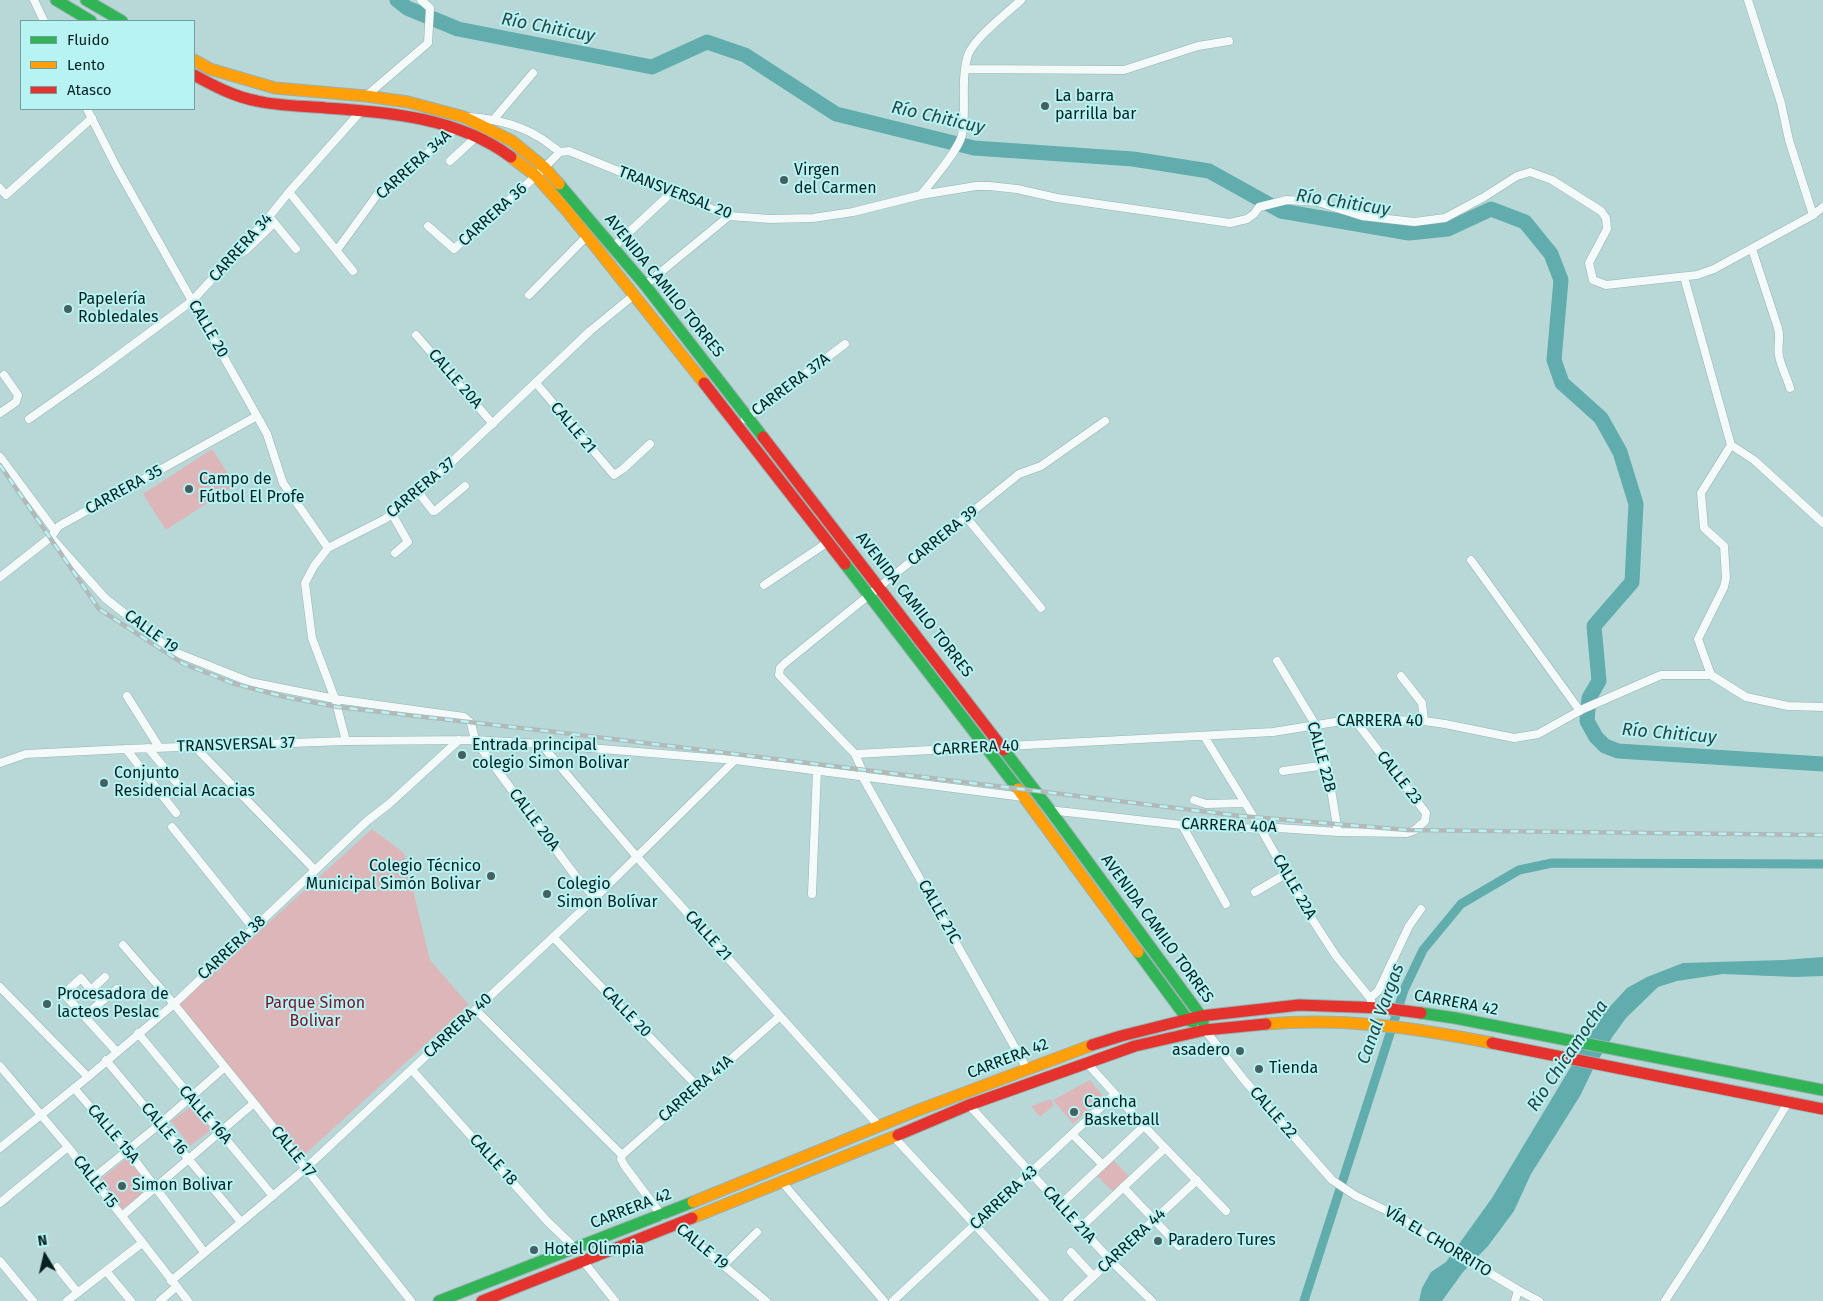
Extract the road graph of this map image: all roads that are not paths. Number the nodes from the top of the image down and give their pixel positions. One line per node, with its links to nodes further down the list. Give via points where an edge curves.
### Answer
1 (34, 0): 7 (street)
2 (56, 0): 8 (main road)
3 (86, 0): 9 (main road)
4 (421, 0): 15 (street, via 430,8 428,43)
5 (1021, 0): 12 (street, via 976,41)
6 (1748, 0): 32 (street)
7 (44, 20)
8 (89, 20)
9 (120, 20)
10 (1229, 41): 12 (street, via 1198,46 1124,70)
11 (195, 61): 15 (main road, AVENIDA CAMILO TORRES, via 210,69 275,88)
12 (966, 69): 30 (street, via 962,136)
13 (533, 73): 20 (street)
14 (195, 76): 17 (main road, AVENIDA CAMILO TORRES, via 255,101)
15 (366, 96): 18 (main road, AVENIDA CAMILO TORRES, via 408,102)
16 (88, 110): 19 (street, CALLE 20)
17 (362, 110): 21 (main road, AVENIDA CAMILO TORRES); 28 (street, CARRERA 34)
18 (464, 117): 20 (street, TRANSVERSAL 20); 25 (main road, AVENIDA CAMILO TORRES, via 512,141)
19 (92, 118): 27 (street, via 6,195); 46 (street, CALLE 20)
20 (494, 120): 23 (street, TRANSVERSAL 20, via 538,136)
21 (456, 128): 22 (main road, AVENIDA CAMILO TORRES); 40 (street, CARRERA 34A, via 378,195)
22 (476, 137): 24 (street); 26 (main road, AVENIDA CAMILO TORRES, via 496,146)
23 (560, 152): 25 (street); 29 (street, TRANSVERSAL 20, via 569,151)
24 (450, 161)
25 (545, 168): 26 (street); 37 (main road, AVENIDA CAMILO TORRES)
26 (536, 176): 35 (street, CARRERA 36, via 454,250); 36 (main road, AVENIDA CAMILO TORRES)
27 (0, 188)
28 (289, 192): 34 (street, CARRERA 34); 40 (street)
29 (670, 193): 33 (street, TRANSVERSAL 20); 37 (street)
30 (921, 195): 33 (street, TRANSVERSAL 20, via 813,218); 42 (street, via 989,186 1230,223 1247,219 1263,206 1287,200 1318,202 1362,216 1414,222 1445,218 1517,176 1530,172 1552,180 1601,211 1606,218 1607,229 1590,263 1593,280 1606,284)
31 (1823, 208): 32 (street)
32 (1813, 215): 39 (street)
33 (728, 216): 43 (street)
34 (272, 220): 38 (street); 46 (street, CARRERA 34)
35 (428, 226)
36 (587, 236): 44 (street); 45 (main road, AVENIDA CAMILO TORRES)
37 (612, 248): 43 (main road, AVENIDA CAMILO TORRES)
38 (296, 249)
39 (1752, 249): 42 (street, via 1714,269); 51 (street, via 1778,328 1779,357)
40 (337, 250): 41 (street)
41 (352, 271)
42 (1684, 277): 60 (street)
43 (645, 286): 54 (main road, AVENIDA CAMILO TORRES)
44 (529, 295)
45 (634, 295): 50 (street, CARRERA 37, via 590,331); 58 (main road, AVENIDA CAMILO TORRES)
46 (192, 301): 53 (street, CALLE 20); 55 (street, CARRERA 34)
47 (416, 335): 57 (street, CALLE 20A)
48 (845, 344): 54 (street, CARRERA 37A)
49 (4, 375): 52 (street, via 18,395 16,402)
50 (536, 383): 57 (street, CARRERA 37); 59 (street, CALLE 21, via 614,475)
51 (1790, 388)
52 (0, 413)
53 (258, 416): 67 (street, CARRERA 35, via 59,526); 69 (street, CALLE 20, via 284,483)
54 (748, 417): 58 (street, CARRERA 37A); 74 (main road, AVENIDA CAMILO TORRES)
55 (29, 418)
56 (1105, 421): 65 (street, CARRERA 39, via 1041,466 1019,474)
57 (493, 424): 63 (street, CARRERA 37)
58 (737, 425): 68 (main road, AVENIDA CAMILO TORRES)
59 (650, 444)
60 (1731, 445): 66 (street, via 1754,460); 78 (street, via 1701,493 1704,528 1724,546 1726,578 1698,639)
61 (0, 457): 67 (street, CALLE 19)
62 (465, 486): 63 (street, via 433,511)
63 (419, 493): 64 (street, CARRERA 37)
64 (392, 514): 69 (street, CARRERA 37); 70 (street, via 408,542)
65 (966, 517): 74 (street, CARRERA 39); 76 (street)
66 (1823, 523)
67 (53, 534): 72 (street, CARRERA 35); 81 (street, CALLE 19, via 105,598 172,651 250,682)
68 (828, 542): 73 (street); 75 (main road, AVENIDA CAMILO TORRES)
69 (328, 548): 81 (street, CARRERA 37, via 305,583 312,638)
70 (395, 553)
71 (1471, 560): 83 (street)
72 (0, 578)
73 (764, 585)
74 (880, 587): 75 (street, CARRERA 39); 95 (main road, AVENIDA CAMILO TORRES)
75 (869, 596): 94 (main road, AVENIDA CAMILO TORRES); 98 (street, CARRERA 39, via 780,668 779,675)
76 (1041, 608)
77 (1277, 661): 86 (street, CALLE 22B)
78 (1711, 675): 82 (street, via 1746,696 1788,706); 83 (street, CARRERA 40, via 1660,675)
79 (1401, 676): 85 (street, via 1422,703)
80 (127, 696): 93 (street)
81 (335, 699): 89 (street, via 464,717 471,723); 90 (street, CARRERA 37)
82 (1823, 707)
83 (1581, 710): 85 (street, CARRERA 40, via 1538,734 1514,738)
84 (1354, 719): 85 (street, CARRERA 40); 86 (street, CARRERA 40); 116 (street, CALLE 23, via 1426,812 1425,821)
85 (1424, 721)
86 (1315, 724): 87 (street, CARRERA 40, via 1273,732); 101 (street, CALLE 22B)
87 (1204, 736): 95 (street, CARRERA 40); 108 (street, CALLE 22A)
88 (459, 740): 89 (street, TRANSVERSAL 37); 90 (street, TRANSVERSAL 37); 118 (street, CARRERA 38)
89 (475, 740): 91 (street); 122 (street, CALLE 20A)
90 (346, 741): 92 (street, TRANSVERSAL 37)
91 (541, 744): 99 (street); 117 (street, CALLE 21)
92 (194, 746): 93 (street, TRANSVERSAL 37); 118 (street)
93 (159, 747): 96 (street, TRANSVERSAL 37)
94 (987, 747): 95 (street, CARRERA 40); 98 (street, CARRERA 40); 106 (main road, AVENIDA CAMILO TORRES)
95 (1002, 747): 109 (main road, AVENIDA CAMILO TORRES)
96 (148, 748): 97 (street, TRANSVERSAL 37); 105 (street)
97 (126, 749): 100 (street, TRANSVERSAL 37, via 26,754); 110 (street)
98 (855, 754): 104 (street, CALLE 21C)
99 (735, 760): 102 (street); 117 (street, CARRERA 40)
100 (0, 763)
101 (1327, 765): 103 (street); 115 (street, CALLE 22B)
102 (817, 770): 104 (street); 121 (street)
103 (1283, 771)
104 (862, 776): 106 (street); 147 (street, CALLE 21C)
105 (186, 794)
106 (1023, 797): 111 (main road, AVENIDA CAMILO TORRES)
107 (1194, 800): 108 (street, via 1206,804)
108 (1245, 803): 114 (street, CALLE 22A)
109 (1050, 810): 111 (street); 112 (street, CARRERA 40A); 138 (main road, AVENIDA CAMILO TORRES)
110 (176, 813)
111 (1037, 816): 139 (main road, AVENIDA CAMILO TORRES)
112 (1182, 825): 114 (street, CARRERA 40A); 123 (street)
113 (172, 828): 125 (street)
114 (1261, 828): 115 (street, CARRERA 40A); 119 (street, CALLE 22A)
115 (1338, 832): 116 (street, CARRERA 40A)
116 (1407, 833)
117 (637, 857): 122 (street, CARRERA 40); 137 (street, CALLE 21)
118 (315, 870): 125 (street, CARRERA 38)
119 (1286, 874): 120 (street); 134 (street, CALLE 22A, via 1336,956)
120 (1255, 892)
121 (812, 894)
122 (595, 898): 126 (street, CARRERA 40)
123 (1226, 904)
124 (1421, 909): 134 (street, via 1409,926)
125 (253, 928): 133 (street, CARRERA 38)
126 (553, 937): 135 (street, CARRERA 40); 151 (street, CALLE 20)
127 (123, 945): 133 (street, CALLE 17)
128 (105, 978): 131 (street)
129 (0, 987): 149 (street)
130 (117, 989): 132 (street)
131 (91, 990): 132 (street); 136 (street, via 80,978 64,994)
132 (102, 1002): 136 (street)
133 (174, 1004): 141 (street, CARRERA 38); 146 (street, CALLE 17)
134 (1375, 1004): 138 (main road, CARRERA 42, via 1299,1005); 152 (main road, CARRERA 42)
135 (476, 1010): 148 (street, CARRERA 40); 171 (street)
136 (84, 1016): 142 (street)
137 (780, 1016): 151 (street, CARRERA 41A); 161 (street, CALLE 21)
138 (1202, 1016): 139 (main road, CARRERA 42); 140 (main road, AVENIDA CAMILO TORRES)
139 (1188, 1020): 140 (main road, AVENIDA CAMILO TORRES); 147 (main road, CARRERA 42, via 1121,1036)
140 (1205, 1030): 144 (main road, CARRERA 42, via 1135,1046); 155 (main road, CARRERA 42, via 1302,1021 1400,1026); 181 (street, CALLE 22, via 1332,1180)
141 (138, 1033): 142 (street, CARRERA 38); 154 (street, CALLE 16A)
142 (116, 1051): 143 (street, CARRERA 38)
143 (106, 1060): 149 (street, CARRERA 38); 160 (street, CALLE 16)
144 (1086, 1062): 153 (street); 157 (main road, CARRERA 42)
145 (0, 1066): 159 (street, CALLE 15)
146 (225, 1067): 154 (street); 156 (street, CALLE 17)
147 (1027, 1069): 161 (main road, CARRERA 42)
148 (412, 1070): 174 (street, CARRERA 40); 196 (street, CALLE 18)
149 (88, 1076): 150 (street, CARRERA 38)
150 (74, 1088): 159 (street, CARRERA 38); 170 (street, CALLE 15A)
151 (699, 1088): 171 (street, CARRERA 41A)
152 (1823, 1090)
153 (1115, 1094): 162 (street); 164 (street, CARRERA 43)
154 (190, 1098): 160 (street); 163 (street, CALLE 16A)
155 (1790, 1101): 158 (main road, CARRERA 42); 228 (street)
156 (254, 1103): 163 (street); 174 (street, CALLE 17)
157 (969, 1105): 166 (main road, CARRERA 42); 175 (street, CALLE 21A)
158 (1823, 1109)
159 (41, 1115): 167 (street, CARRERA 38); 168 (street, CALLE 15)
160 (160, 1124): 170 (street); 172 (street, CALLE 16)
161 (878, 1126): 186 (main road, CARRERA 42)
162 (1144, 1126): 169 (street); 173 (street)
163 (220, 1131): 172 (street); 182 (street, CALLE 16A)
164 (1072, 1134): 173 (street); 175 (street, CARRERA 43)
165 (0, 1135): 167 (street)
166 (894, 1137): 178 (main road, CARRERA 42); 191 (street)
167 (3, 1145)
168 (68, 1147): 176 (street, CALLE 15); 183 (street)
169 (1165, 1148): 177 (street); 179 (street)
170 (128, 1151): 176 (street); 180 (street, CALLE 15A)
171 (622, 1154): 186 (street, CALLE 19, via 624,1165)
172 (188, 1159): 180 (street); 189 (street, CALLE 16)
173 (1103, 1165): 184 (street)
174 (306, 1168): 182 (street, CARRERA 40); 216 (street, CALLE 17)
175 (1031, 1173): 184 (street, CALLE 21A); 191 (street, CARRERA 43)
176 (92, 1179): 187 (street, CALLE 15)
177 (1196, 1180): 185 (street); 188 (street, CARRERA 44)
178 (782, 1181): 190 (main road, CARRERA 42); 221 (street)
179 (1123, 1187): 188 (street); 192 (street)
180 (156, 1188): 187 (street); 197 (street, CALLE 15A)
181 (1347, 1190): 209 (street, VÍA EL CHORRITO, via 1398,1216)
182 (273, 1196): 189 (street, CARRERA 40)
183 (0, 1203)
184 (1060, 1205): 192 (street, CALLE 21A)
185 (1226, 1211)
186 (661, 1215): 190 (street, CALLE 19); 196 (main road, CARRERA 42)
187 (122, 1216): 194 (street, CALLE 15)
188 (1155, 1220): 195 (street); 199 (street, CARRERA 44)
189 (241, 1222): 197 (street, CARRERA 40)
190 (674, 1224): 201 (main road, CARRERA 42); 202 (street, CALLE 19)
191 (975, 1226): 222 (street, CARRERA 43); 223 (street)
192 (1080, 1228): 199 (street, CALLE 21A)
193 (758, 1232): 202 (street)
194 (142, 1243): 205 (street); 208 (street, CALLE 15)
195 (1179, 1246)
196 (575, 1248): 217 (main road, CARRERA 42)
197 (204, 1252): 208 (street, CARRERA 40)
198 (1071, 1252): 207 (street)
199 (1110, 1260): 207 (street, CARRERA 44); 225 (street, CALLE 21A)
200 (0, 1261): 204 (street)
201 (583, 1261): 218 (main road, CARRERA 42); 219 (street)
202 (724, 1265): 220 (street, CALLE 19)
203 (57, 1267): 210 (street)
204 (8, 1271): 206 (street); 211 (street)
205 (107, 1272): 210 (street); 213 (street)
206 (0, 1276)
207 (1093, 1276): 224 (street, CARRERA 44)
208 (174, 1284): 214 (street, CARRERA 40); 215 (street, CALLE 15)
209 (1518, 1290): 226 (street); 227 (street, VÍA EL CHORRITO)
210 (78, 1294): 212 (street)
211 (33, 1301)
212 (67, 1301)
213 (131, 1301)
214 (160, 1301)
215 (188, 1301)
216 (411, 1301)
217 (439, 1301)
218 (482, 1301)
219 (615, 1301)
220 (766, 1301)
221 (884, 1301)
222 (893, 1301)
223 (1045, 1301)
224 (1067, 1301)
225 (1152, 1301)
226 (1515, 1301)
227 (1539, 1301)
228 (1666, 1301)

